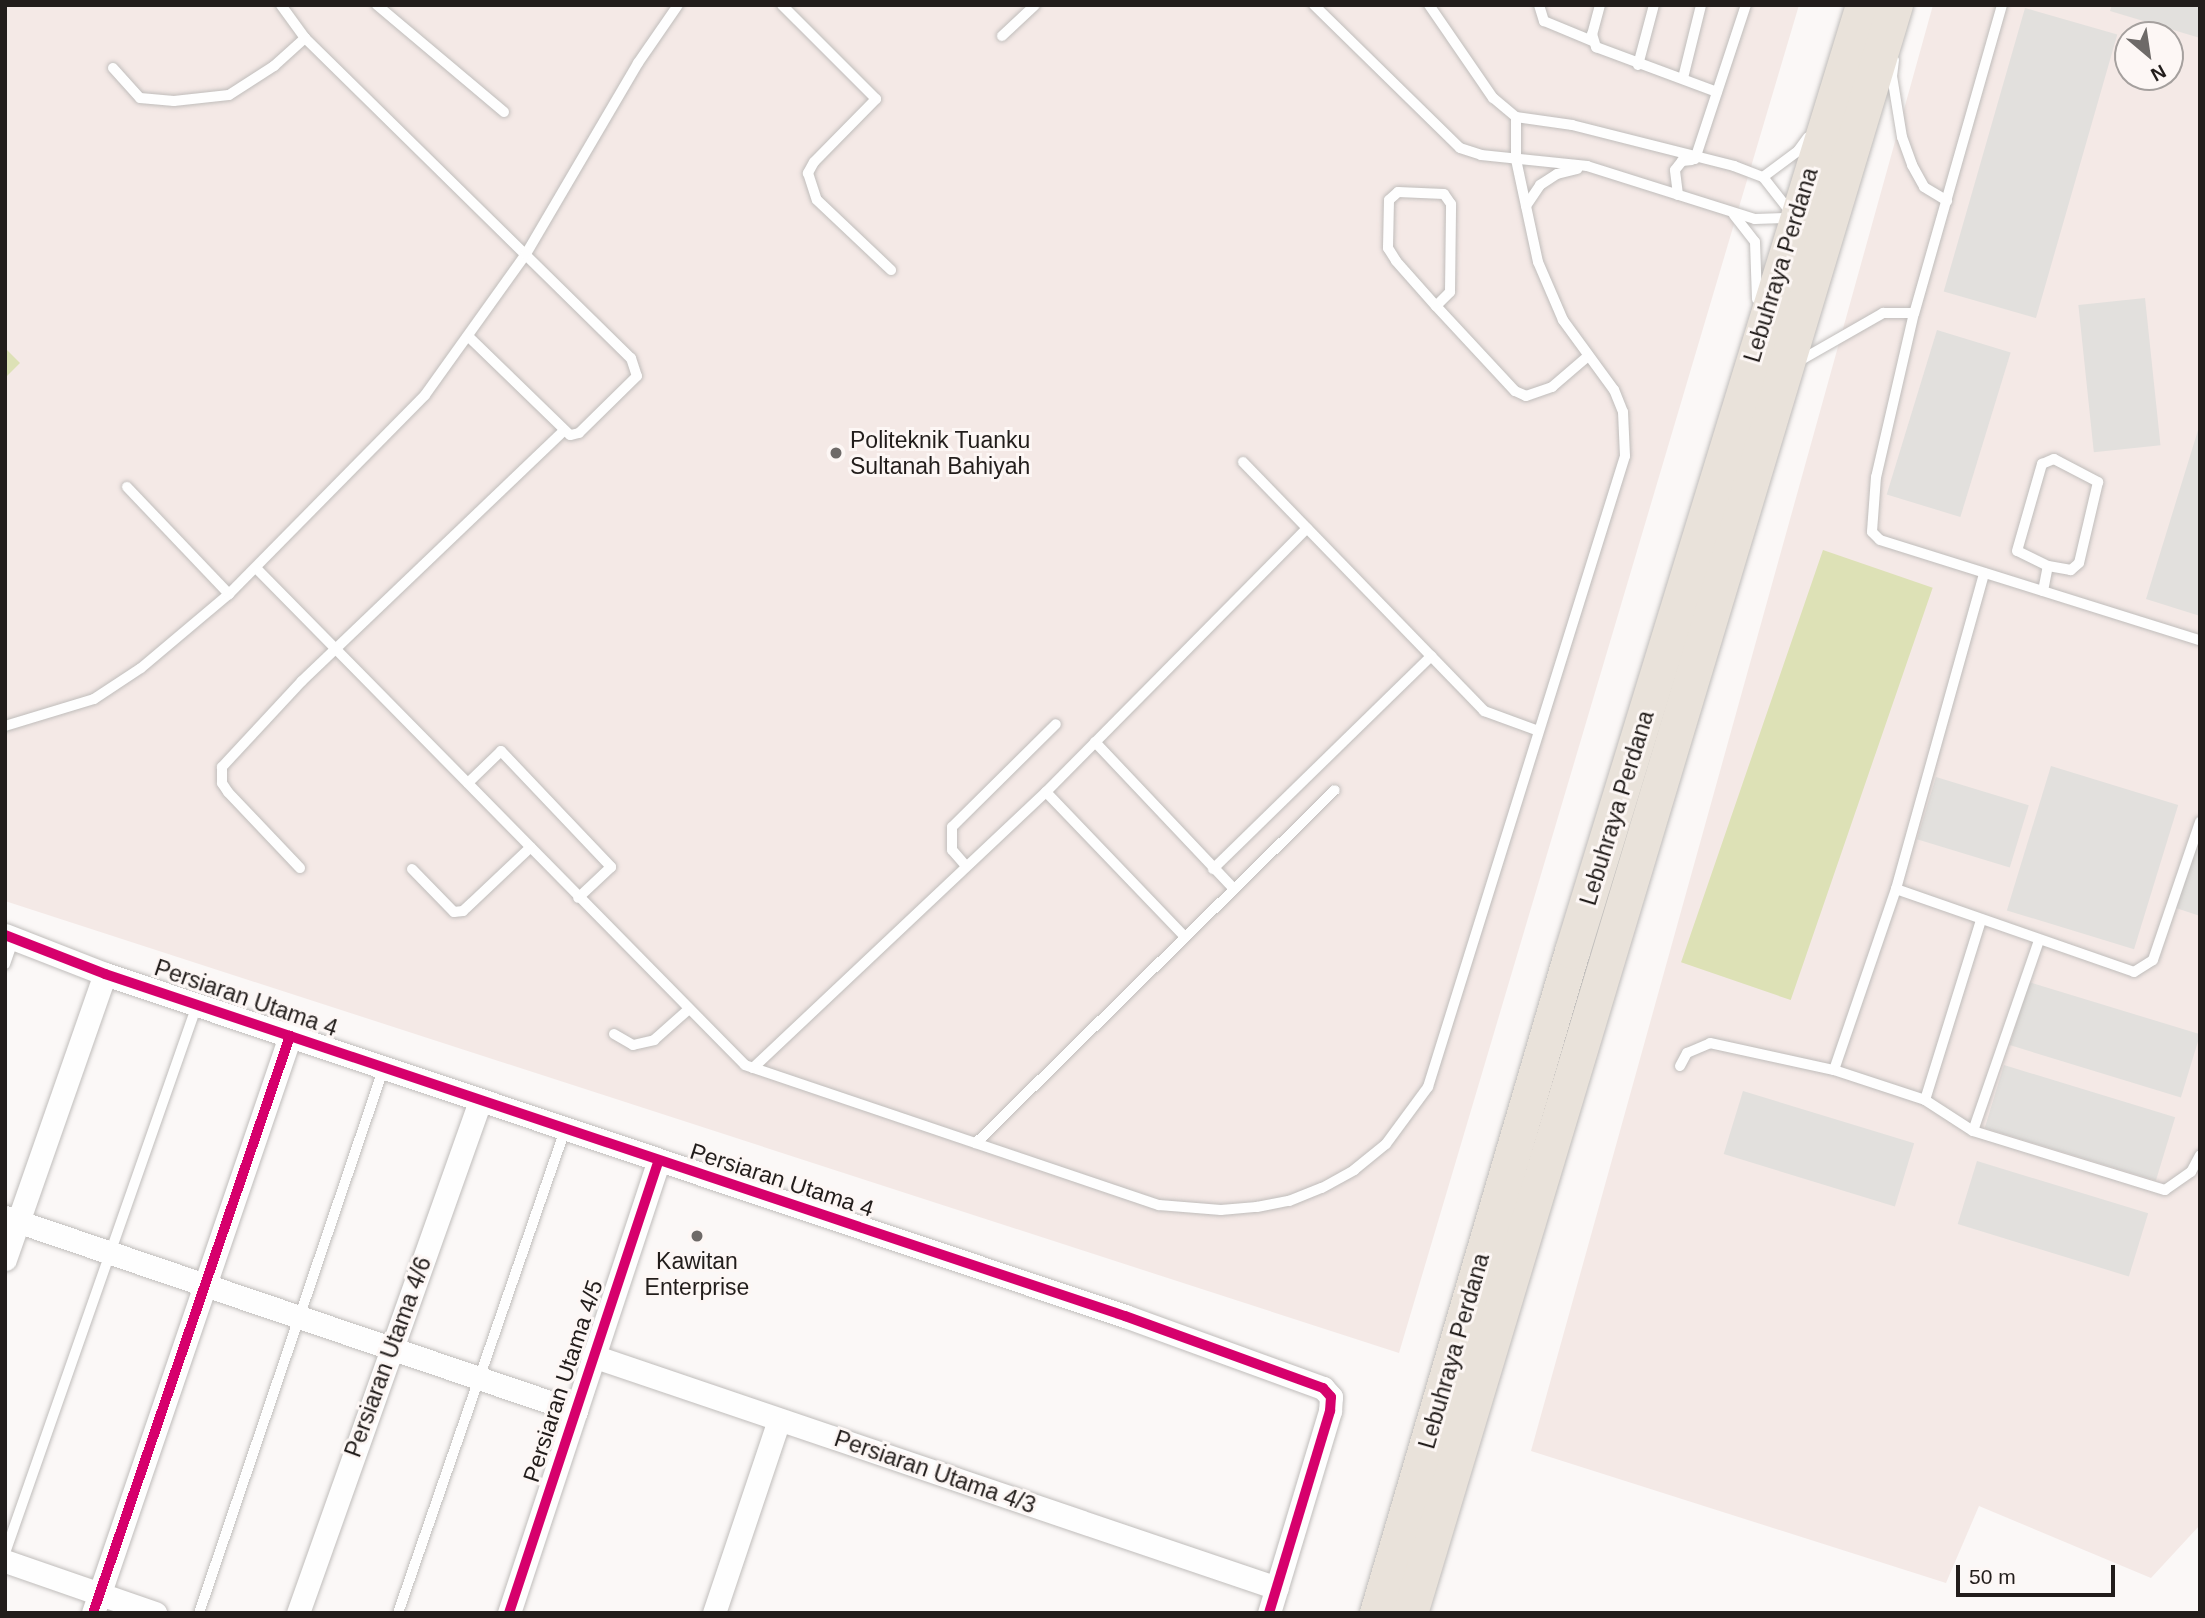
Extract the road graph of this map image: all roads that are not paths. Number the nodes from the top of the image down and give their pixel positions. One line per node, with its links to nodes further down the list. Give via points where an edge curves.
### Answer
1 (281, 5): 20 (lane)
2 (377, 5): 27 (lane)
3 (678, 5): 38 (lane, via 638,63)
4 (800, 5): 18 (lane)
5 (1035, 5): 19 (lane)
6 (1314, 5): 29 (lane, via 1447,140 1481,155)
7 (1429, 5): 28 (lane, via 1493,98)
8 (1539, 5): 21 (lane, via 1544,21)
9 (1600, 5): 21 (lane)
10 (1654, 5): 22 (lane)
11 (1701, 5): 24 (lane)
12 (1746, 5): 25 (lane)
13 (1863, 5): 26 (main road, Lebuhraya Perdana)
14 (1885, 5): 37 (main road, via 1869,33 1828,162)
15 (1895, 5): 45 (main road, Lebuhraya Perdana)
16 (1902, 5): 34 (lane, via 1892,76 1902,137 1924,187)
17 (2002, 5): 34 (lane)
18 (786, 10): 39 (lane, via 876,99 808,173 817,200)
19 (1002, 36)
20 (305, 38): 23 (lane, via 274,66 229,94 174,101 140,98); 38 (lane)
21 (1592, 41): 22 (lane)
22 (1638, 65): 24 (lane)
23 (113, 68)
24 (1683, 78): 25 (lane)
25 (1717, 92): 30 (lane)
26 (1833, 100): 32 (lane, via 1798,151); 37 (main road, Lebuhraya Perdana)
27 (504, 112)
28 (1516, 117): 29 (lane); 30 (lane, via 1572,125)
29 (1516, 159): 31 (lane); 35 (lane)
30 (1695, 159): 32 (lane); 33 (lane, via 1682,161 1675,170)
31 (1587, 166): 33 (lane); 35 (lane, via 1557,174)
32 (1763, 177): 37 (lane)
33 (1678, 195): 36 (lane)
34 (1947, 201): 41 (lane)
35 (1526, 205): 44 (lane, via 1552,298)
36 (1731, 212): 37 (lane, via 1755,219); 43 (lane, via 1755,242 1759,267)
37 (1794, 218): 43 (main road, Lebuhraya Perdana); 45 (main road, via 1798,259)
38 (526, 254): 42 (lane); 46 (lane, via 631,358 637,376 579,433)
39 (891, 270)
40 (1436, 306): 40 (lane, via 1450,292 1451,204 1444,194 1398,192 1390,200 1388,248); 44 (lane, via 1515,390 1526,396 1552,387)
41 (1914, 313): 45 (lane, via 1883,313); 52 (lane, via 1876,477 1872,531 1880,540)
42 (468, 336): 46 (lane); 51 (lane, via 425,396)
43 (1754, 354): 116 (main road, Lebuhraya Perdana)
44 (1588, 356): 60 (lane, via 1606,377 1623,412 1625,456)
45 (1788, 356): 117 (main road, Lebuhraya Perdana)
46 (564, 431): 56 (lane)
47 (1243, 462): 49 (lane)
48 (127, 487): 54 (lane)
49 (1307, 528): 57 (lane); 61 (lane)
50 (2048, 566): 50 (lane, via 2076,568 2099,490 2094,476 2054,459 2042,464 2017,547 2020,556); 53 (lane)
51 (256, 568): 54 (lane); 56 (lane)
52 (1984, 573): 53 (lane); 72 (lane)
53 (2043, 591): 55 (lane)
54 (229, 594): 58 (lane, via 141,668 94,699)
55 (2200, 640)
56 (336, 650): 62 (lane); 68 (lane, via 222,767 222,783 228,792)
57 (1431, 656): 60 (lane, via 1483,711); 70 (lane)
58 (7, 722)
59 (1056, 724): 67 (lane, via 952,827 952,850)
60 (1536, 730): 92 (lane, via 1428,1087 1385,1144 1354,1170 1289,1201 1221,1210 1179,1208)
61 (1096, 742): 64 (lane); 70 (lane)
62 (468, 783): 66 (lane); 73 (lane, via 501,751 611,867)
63 (1335, 790): 71 (lane)
64 (1046, 792): 67 (lane); 75 (lane)
65 (2200, 822): 77 (lane, via 2153,960 2145,967 2134,972)
66 (531, 847): 69 (lane, via 463,911 454,912); 73 (lane)
67 (966, 866): 86 (lane)
68 (300, 868)
69 (412, 869)
70 (1213, 869): 71 (lane)
71 (1233, 888): 75 (lane)
72 (1896, 889): 74 (lane); 87 (lane)
73 (578, 898): 81 (lane)
74 (1981, 920): 77 (lane); 88 (lane)
75 (1183, 934): 92 (lane)
76 (10, 937): 78 (lane); 79 (street, Persiaran Utama 4)
77 (2039, 940): 91 (lane)
78 (5, 964)
79 (106, 974): 80 (street, Persiaran Utama 4); 95 (street)
80 (197, 1002): 83 (street, Persiaran Utama 4); 96 (lane)
81 (689, 1009): 82 (lane, via 654,1040 633,1045); 86 (lane)
82 (614, 1034)
83 (290, 1036): 85 (street, Persiaran Utama 4); 98 (street)
84 (1680, 1066): 87 (lane, via 1687,1053 1710,1044)
85 (384, 1067): 89 (street, Persiaran Utama 4); 99 (lane)
86 (753, 1068): 92 (lane)
87 (1834, 1070): 88 (lane)
88 (1925, 1100): 91 (lane)
89 (480, 1101): 90 (street, Persiaran Utama 4); 100 (street, Persiaran Utama 4/6)
90 (565, 1130): 94 (street, Persiaran Utama 4); 102 (lane)
91 (1973, 1130): 93 (lane, via 2165,1190 2191,1172)
92 (976, 1143)
93 (2200, 1154)
94 (659, 1162): 101 (street, Persiaran Utama 4/5); 107 (street, Persiaran Utama 4, via 1125,1316 1323,1388 1331,1397 1330,1411)
95 (11, 1219): 96 (street); 97 (street)
96 (109, 1253): 98 (street); 105 (lane)
97 (5, 1259)
98 (206, 1286): 99 (street); 108 (street)
99 (300, 1317): 100 (street); 111 (lane)
100 (391, 1347): 102 (street); 112 (street, Persiaran Utama 4/6)
101 (593, 1356): 103 (street, Persiaran Utama 4/5); 104 (street, Persiaran Utama 4/3)
102 (481, 1378): 103 (street); 113 (lane)
103 (576, 1410): 114 (street, Persiaran Utama 4/5)
104 (779, 1420): 107 (street, Persiaran Utama 4/3); 109 (street)
105 (5, 1553)
106 (5, 1561): 108 (street)
107 (1277, 1588): 115 (street, Persiaran Utama 4)
108 (97, 1603): 110 (street)
109 (722, 1610)
110 (155, 1613)
111 (199, 1613)
112 (298, 1613)
113 (398, 1613)
114 (509, 1613)
115 (1269, 1613)
116 (1377, 1613)
117 (1410, 1613)

